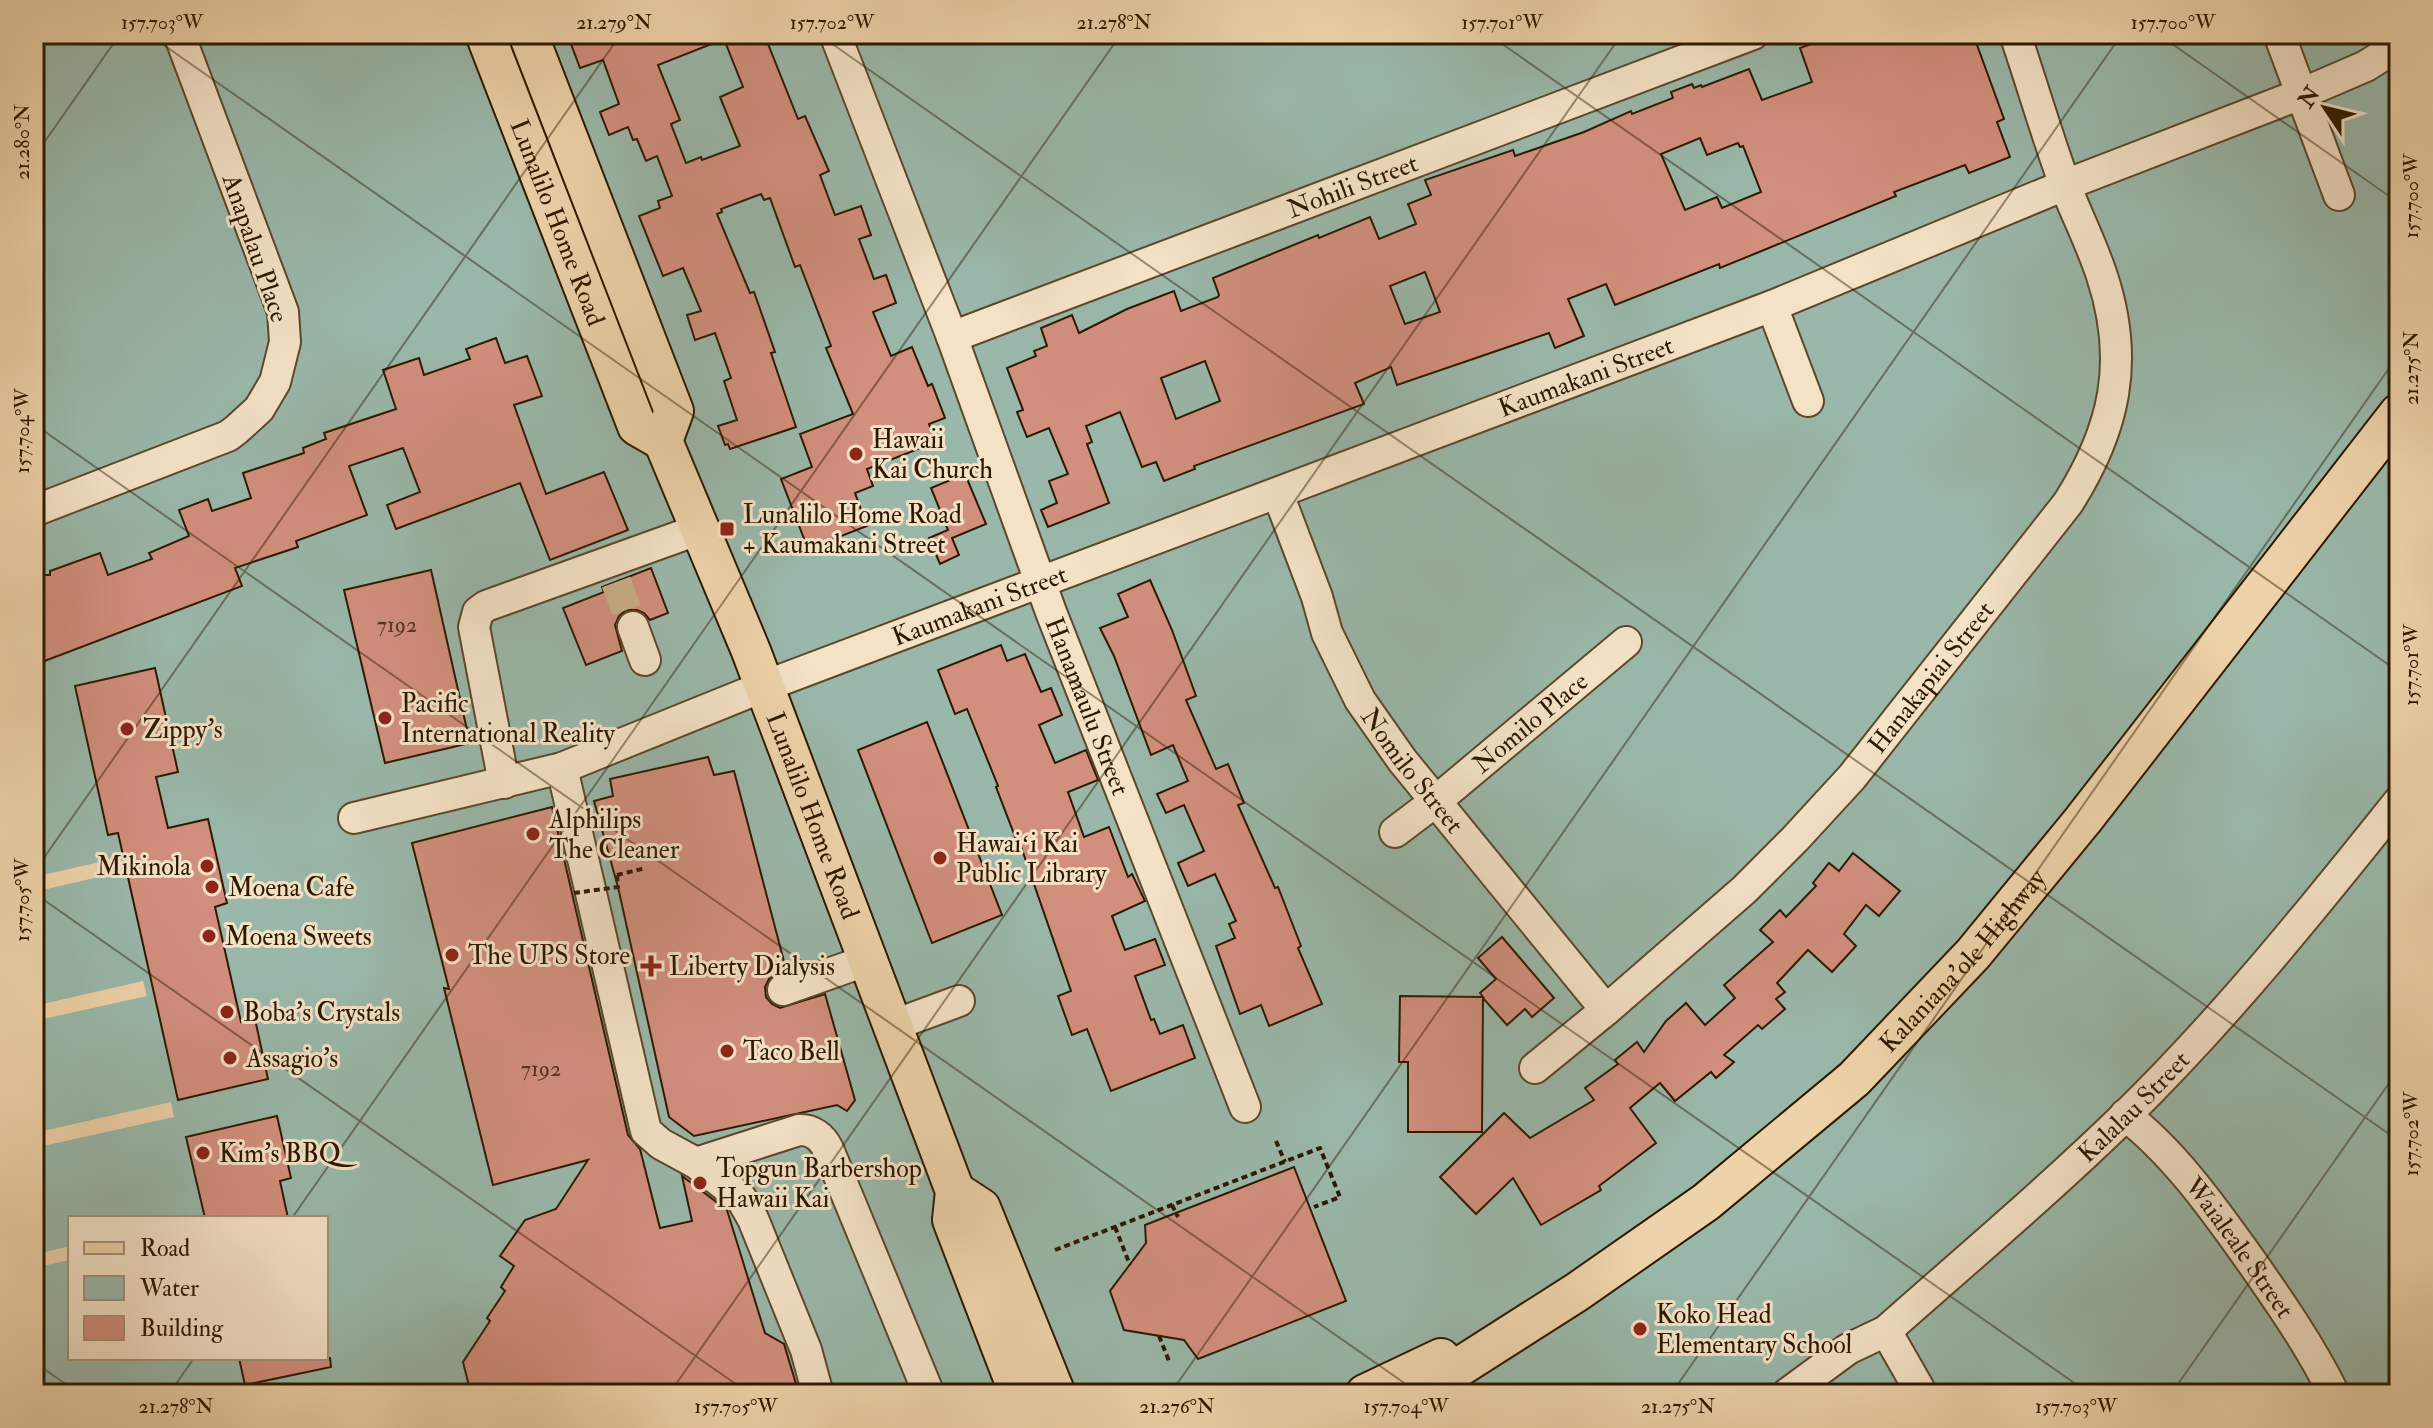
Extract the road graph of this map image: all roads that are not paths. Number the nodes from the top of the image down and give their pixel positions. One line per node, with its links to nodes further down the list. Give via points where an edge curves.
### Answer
1 (179, 34): 18 (street, Anapalau Place, via 283,312 281,363 265,400 228,436)
2 (485, 34): 16 (main road, Lunalilo Home Road, via 637,426)
3 (528, 34): 16 (main road, Lunalilo Home Road, via 674,411)
4 (835, 34): 13 (street, Hanamaulu Street)
5 (1753, 34): 13 (street, Nohili Street)
6 (2015, 34): 10 (street, Hanakapiai Street)
7 (2279, 34): 9 (street)
8 (2399, 45): 9 (street, Kaumakani Street, via 2366,66)
9 (2301, 94): 10 (street, Kaumakani Street); 11 (street)
10 (2065, 185): 12 (street, Kaumakani Street); 34 (street, Hanakapiai Street, via 2102,276 2117,343 2111,411 2084,478 1852,777 1744,890)
11 (2339, 195)
12 (1772, 306): 14 (street); 17 (street, Kaumakani Street)
13 (952, 337): 20 (street, Hanamaulu Street)
14 (1808, 401)
15 (2399, 413): 41 (main road, Kalaniana’ole Highway, via 1973,954 1854,1079 1706,1202)
16 (663, 441): 19 (main road, Lunalilo Home Road)
17 (1278, 494): 20 (street, Kaumakani Street); 27 (street, Nomilo Street, via 1343,667 1380,731)
18 (34, 511)
19 (700, 529): 24 (main road, Lunalilo Home Road); 26 (street, via 613,572 486,606 475,619)
20 (1040, 582): 24 (street, Kaumakani Street); 37 (street, Hanamaulu Street)
21 (633, 627): 23 (street)
22 (1626, 642): 27 (street, Nomilo Place)
23 (645, 660)
24 (765, 686): 25 (street, Kaumakani Street); 31 (main road, Lunalilo Home Road)
25 (562, 768): 26 (street, Kaumakani Street); 39 (street, via 646,1131)
26 (504, 783): 29 (street, Kaumakani Street)
27 (1436, 801): 30 (street, Nomilo Place); 34 (street, Nomilo Street)
28 (2399, 801): 38 (street, Kalalau Street, via 2230,1006)
29 (354, 818)
30 (1395, 832)
31 (868, 960): 32 (street); 35 (main road, Lunalilo Home Road)
32 (783, 990)
33 (959, 1001): 35 (street)
34 (1606, 1010): 36 (street, Hanakapiai Street)
35 (894, 1025): 40 (main road, Lunalilo Home Road)
36 (1535, 1068)
37 (1245, 1107)
38 (2125, 1115): 42 (street, Kalalau Street); 51 (street, Waialeale Street, via 2147,1132 2214,1210 2275,1294)
39 (696, 1163): 43 (street, via 741,1198 753,1219 806,1350); 44 (street, via 799,1130 821,1138)
40 (955, 1191): 45 (main road, Lunalilo Home Road, via 952,1220); 46 (main road, Lunalilo Home Road, via 981,1208)
41 (1577, 1292): 47 (main road); 48 (main road, Kalaniana’ole Highway)
42 (1886, 1331): 49 (street, Kalalau Street, via 1848,1349); 50 (street)
43 (818, 1394)
44 (929, 1394)
45 (1019, 1394)
46 (1056, 1394)
47 (1365, 1394)
48 (1417, 1394)
49 (1787, 1394)
50 (1922, 1394)
51 (2334, 1394)

